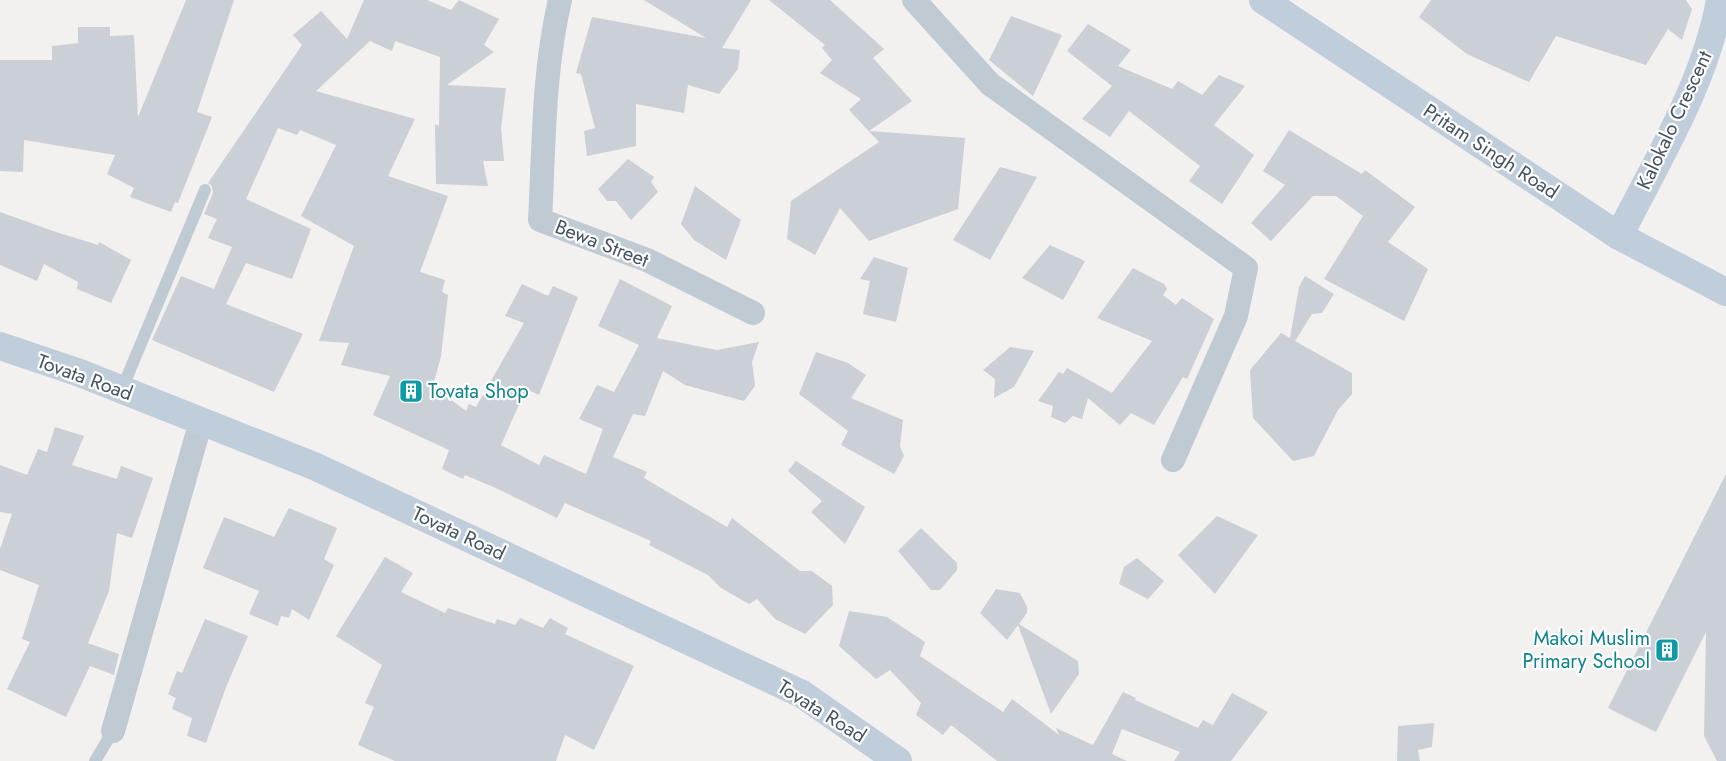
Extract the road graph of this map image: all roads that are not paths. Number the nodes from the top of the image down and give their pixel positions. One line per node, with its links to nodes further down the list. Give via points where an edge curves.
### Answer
1 (560, 0): 8 (street, Bewa Street, via 551,37 545,96 540,220 647,260)
2 (914, 0): 12 (street, via 990,84 1246,268 1236,316)
3 (1262, 0): 6 (street, Pritam Singh Road)
4 (1720, 0): 6 (street, Kalokalo Crescent, via 1714,33 1683,109)
5 (205, 190): 10 (lane)
6 (1619, 236): 7 (street, Pritam Singh Road)
7 (1726, 292)
8 (753, 313)
9 (0, 346): 10 (street, Tovata Road)
10 (122, 389): 11 (street, Tovata Road)
11 (201, 421): 13 (street); 15 (street, Tovata Road, via 314,466 802,694)
12 (1173, 460)
13 (113, 731): 14 (lane)
14 (95, 761)
15 (898, 761)

